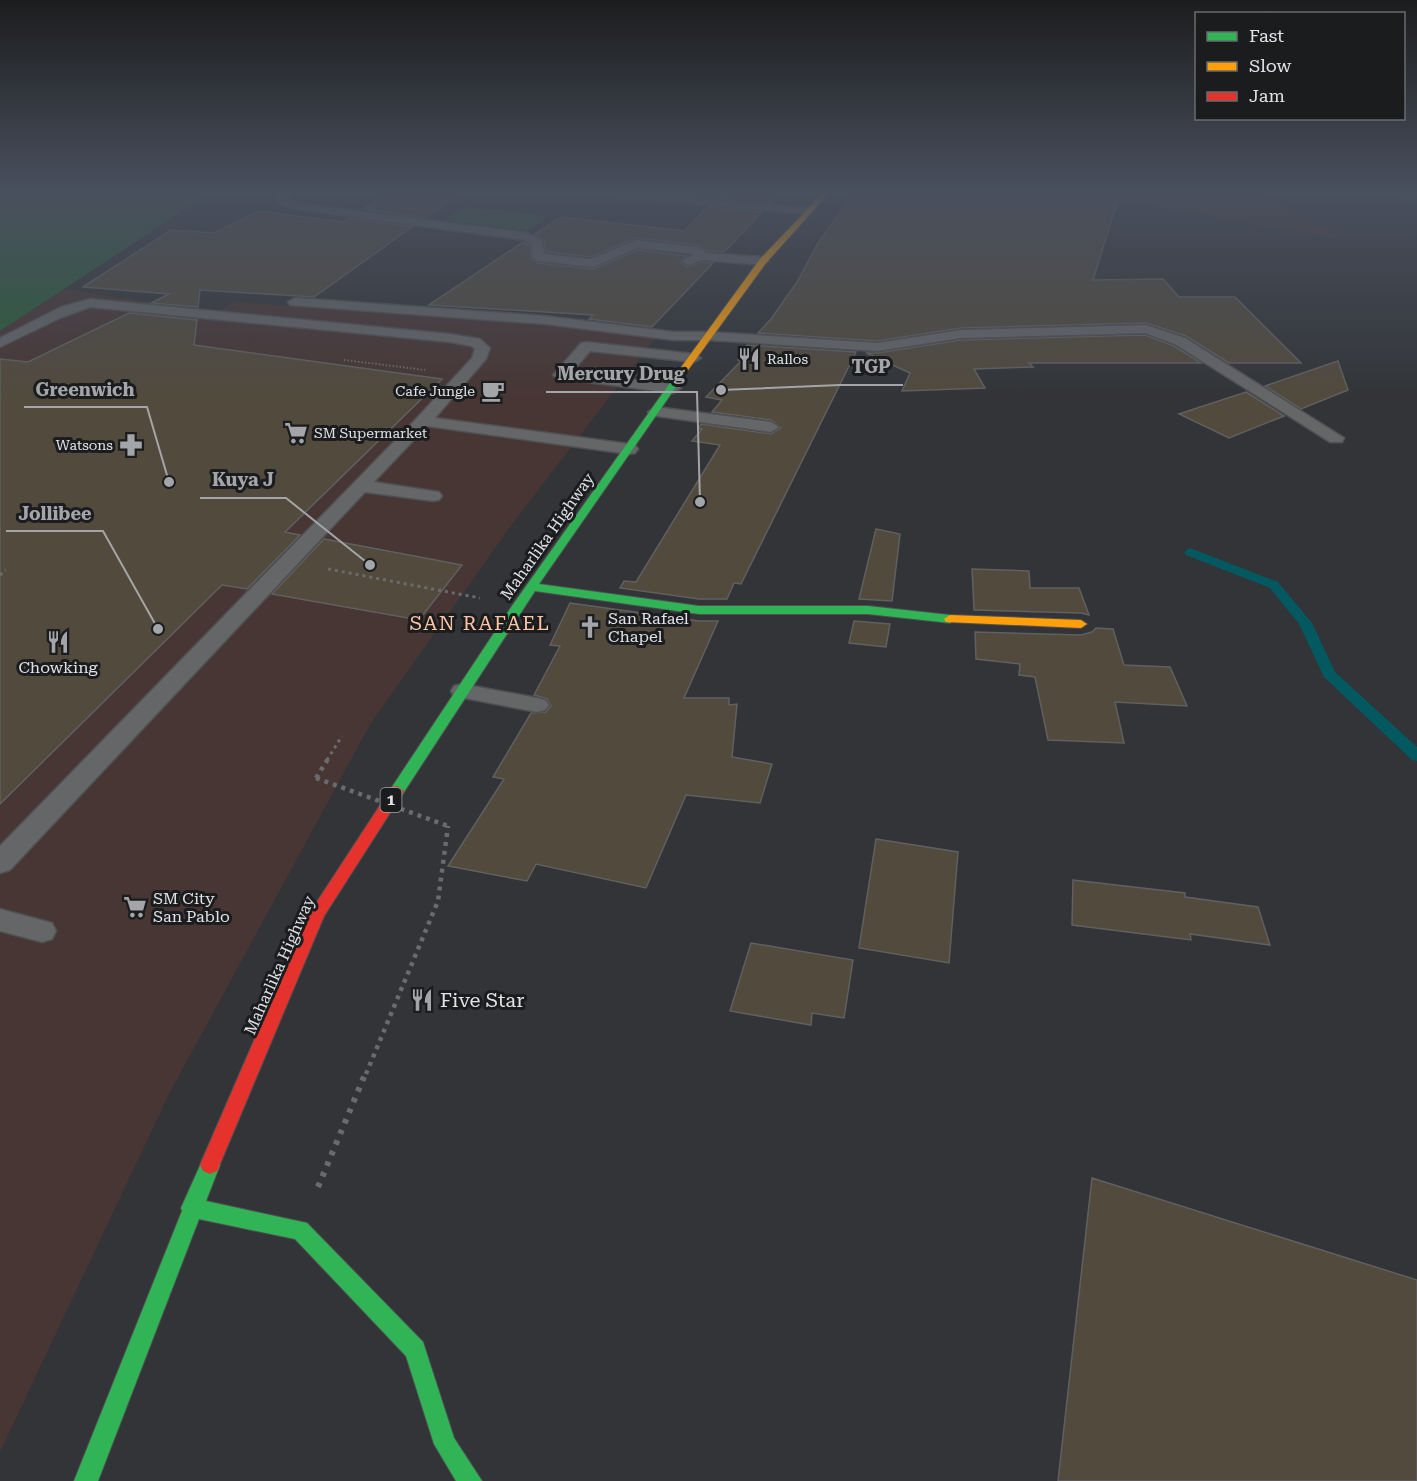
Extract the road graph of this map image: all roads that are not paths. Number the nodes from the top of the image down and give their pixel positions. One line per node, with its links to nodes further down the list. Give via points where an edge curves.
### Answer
1 (762, 262): 3 (main road, Maharlika Highway / 1)
2 (295, 302): 3 (lane)
3 (709, 336): 5 (main road, Maharlika Highway / 1); 10 (lane, via 877,347 961,334 1146,329 1179,340)
4 (0, 343): 8 (lane, via 59,312 90,303 475,342 483,348 479,359)
5 (694, 358): 6 (main road, Maharlika Highway / 1); 6 (lane, via 586,345 561,375)
6 (673, 388): 7 (main road, Maharlika Highway / 1)
7 (656, 412): 9 (lane); 11 (main road, Maharlika Highway / 1)
8 (423, 421): 11 (lane); 12 (lane)
9 (771, 427)
10 (1336, 438)
11 (629, 449): 14 (main road, Maharlika Highway / 1)
12 (362, 486): 13 (lane); 18 (lane)
13 (433, 496)
14 (533, 587): 15 (main road, via 699,610 868,610 971,621); 16 (main road, Maharlika Highway / 1)
15 (1081, 624)
16 (462, 691): 17 (lane); 21 (main road, Maharlika Highway / 1, via 317,914)
17 (537, 705)
18 (0, 863)
19 (0, 920): 20 (lane)
20 (42, 931)
21 (191, 1208): 22 (main road, Maharlika Highway / 1); 23 (main road, via 300,1230 415,1350 445,1444)
22 (86, 1481)
23 (470, 1481)

